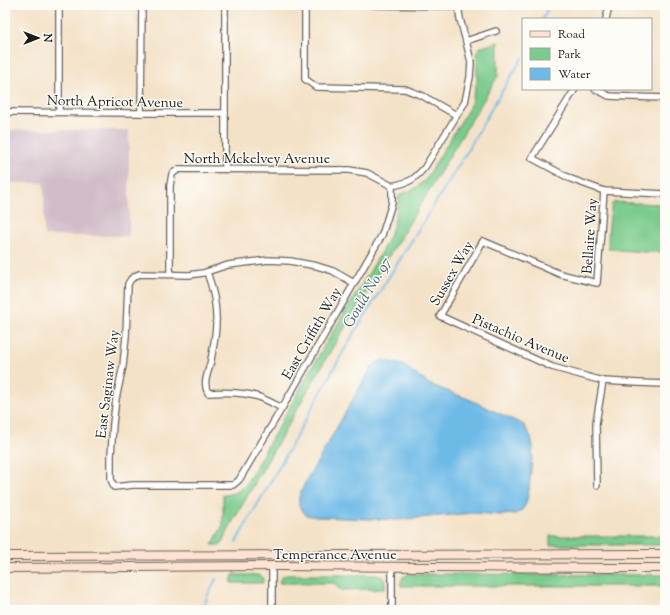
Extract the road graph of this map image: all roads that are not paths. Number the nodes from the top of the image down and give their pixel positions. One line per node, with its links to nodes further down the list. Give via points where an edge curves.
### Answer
1 (58, 5): 15 (street)
2 (142, 5): 16 (street)
3 (225, 5): 17 (street)
4 (305, 5): 18 (street, via 304,79 316,87 405,89)
5 (374, 5): 7 (street)
6 (609, 5): 8 (street)
7 (458, 6): 10 (street)
8 (606, 18)
9 (496, 31): 10 (street)
10 (466, 41): 18 (street, via 471,62 470,77 465,102)
11 (574, 90): 21 (street, via 532,158 571,179)
12 (597, 90): 13 (street, via 608,96)
13 (665, 98)
14 (5, 112): 15 (street, North Apricot Avenue)
15 (59, 112): 16 (street, North Apricot Avenue)
16 (141, 114): 17 (street, North Apricot Avenue)
17 (225, 114): 19 (street)
18 (456, 115): 20 (street, via 418,176 408,183)
19 (225, 169): 20 (street, North Mckelvey Avenue, via 349,170 367,173); 25 (street, North Mckelvey Avenue, via 179,168 172,174)
20 (392, 186): 26 (street, East Criffith Way, via 392,203 382,235)
21 (604, 192): 22 (street); 23 (street, Bellaire Way, via 597,283 560,274)
22 (665, 194)
23 (483, 241): 27 (street, Sussex Way)
24 (207, 272): 25 (street, via 189,275); 26 (street, via 228,265 268,260 290,261 333,271); 30 (street, via 216,305 216,324 206,390 208,393 226,392 258,397)
25 (170, 274): 31 (street, East Saginaw Way, via 140,274 128,284 123,366 113,424 111,479 114,486)
26 (354, 283): 30 (street, East Criffith Way)
27 (440, 316): 28 (street, Pistachio Avenue, via 552,367)
28 (603, 381): 29 (street, Pistachio Avenue); 32 (street, via 596,423)
29 (665, 384)
30 (282, 408): 31 (street, East Criffith Way, via 241,477)
31 (233, 485)
32 (596, 485)
33 (344, 554): 34 (main road, Temperance Avenue); 35 (main road, Temperance Avenue); 36 (main road, via 333,559 282,559)
34 (665, 554)
35 (5, 556)
36 (272, 566): 37 (main road, Temperance Avenue); 38 (main road, Temperance Avenue); 40 (street)
37 (392, 567): 39 (main road, Temperance Avenue); 41 (street)
38 (5, 568)
39 (665, 568)
40 (272, 610)
41 (392, 610)

